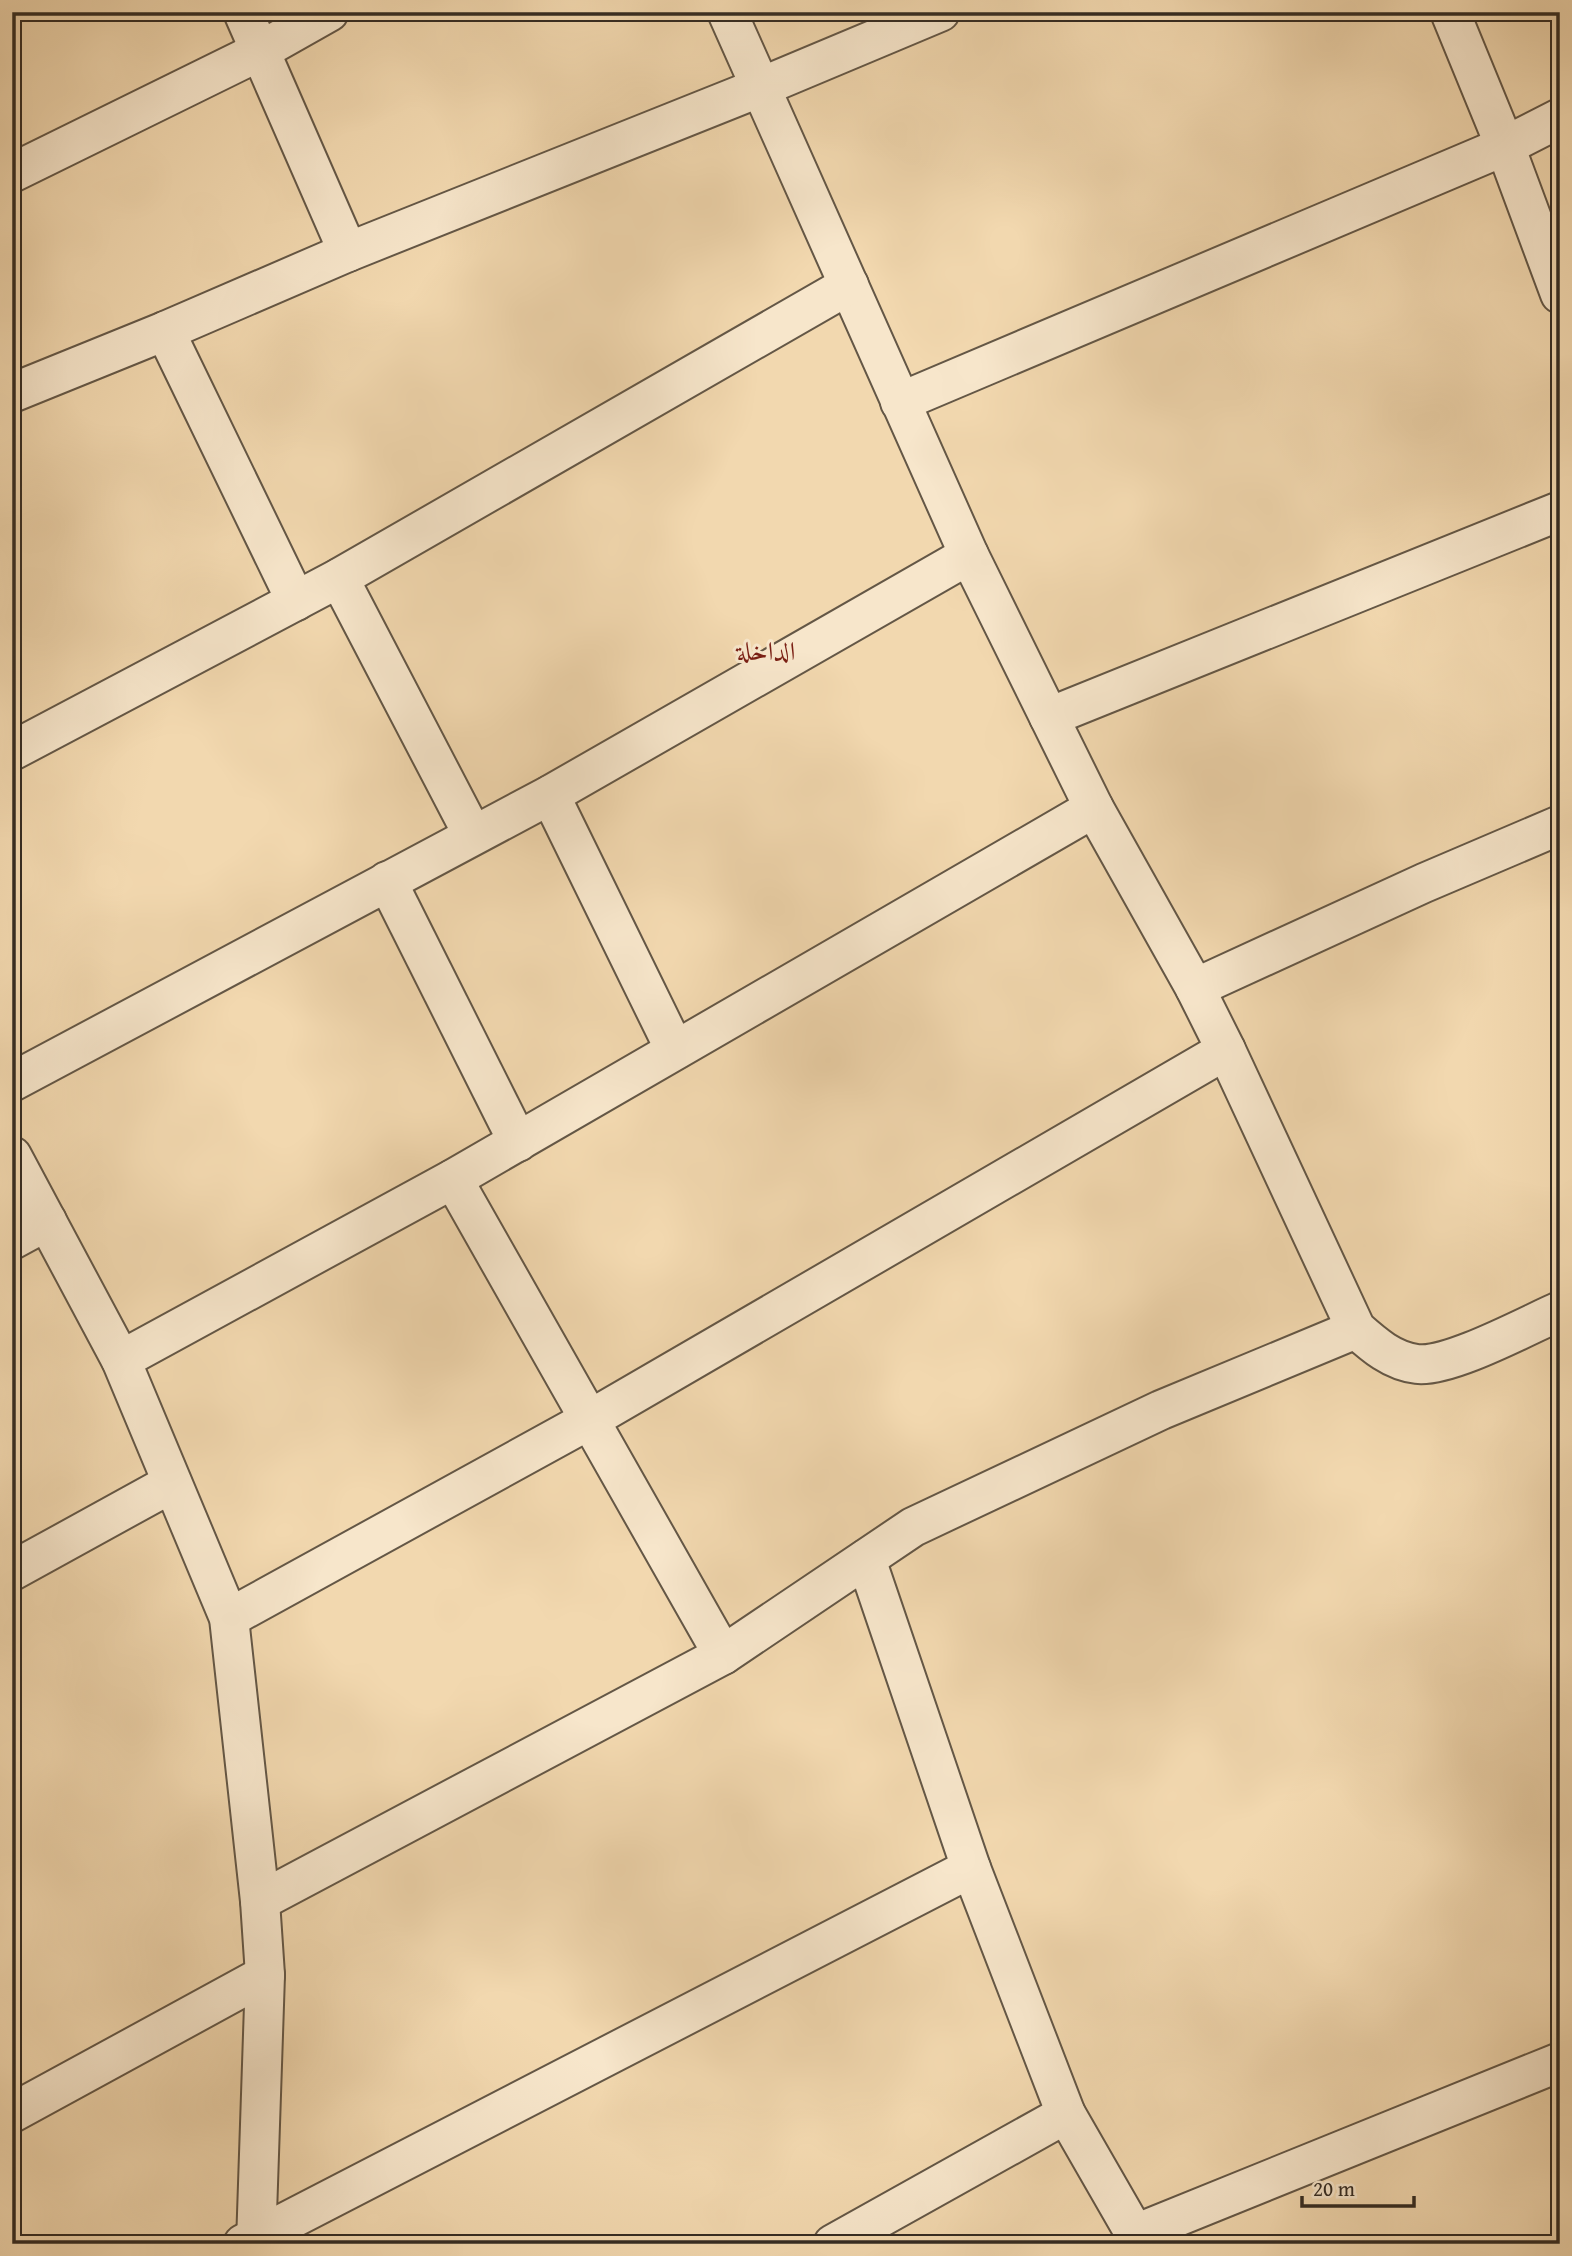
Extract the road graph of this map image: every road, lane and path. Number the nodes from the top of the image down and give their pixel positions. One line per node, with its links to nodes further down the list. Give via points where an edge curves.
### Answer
1 (243, 12): 6 (street)
2 (329, 12): 6 (street)
3 (727, 12): 7 (street)
4 (940, 12): 7 (street)
5 (1450, 12): 9 (street)
6 (260, 51): 10 (street); 11 (street)
7 (761, 87): 11 (street); 12 (street)
8 (1560, 118): 9 (street)
9 (1505, 146): 13 (street); 16 (street)
10 (12, 173)
11 (348, 252): 14 (street)
12 (849, 285): 16 (street); 19 (street)
13 (1560, 294)
14 (164, 331): 15 (street); 20 (street)
15 (12, 393)
16 (900, 402): 18 (street)
17 (1560, 512): 21 (street)
18 (969, 555): 21 (street); 23 (street)
19 (339, 578): 20 (street); 26 (street)
20 (296, 601): 22 (street)
21 (1049, 717): 24 (street)
22 (12, 751)
23 (550, 795): 26 (street); 29 (street)
24 (1094, 808): 28 (street); 29 (street)
25 (1560, 825): 28 (street)
26 (473, 835): 27 (street)
27 (387, 881): 31 (street); 32 (street)
28 (1195, 988): 30 (street)
29 (676, 1050): 32 (street)
30 (1227, 1050): 38 (street); 40 (street)
31 (12, 1082)
32 (518, 1142): 34 (street)
33 (12, 1156): 35 (street)
34 (453, 1180): 39 (street); 40 (street)
35 (47, 1222): 36 (street); 39 (street)
36 (12, 1240)
37 (1560, 1311): 38 (street, via 1451,1360 1417,1365 1383,1353)
38 (1356, 1329): 42 (street, via 1161,1410 913,1527)
39 (121, 1360): 41 (street)
40 (589, 1420): 44 (street); 45 (street)
41 (172, 1483): 43 (street); 44 (street)
42 (866, 1559): 45 (street); 46 (street)
43 (12, 1571)
44 (229, 1618): 47 (street)
45 (723, 1655): 47 (street)
46 (971, 1868): 51 (street); 53 (street)
47 (260, 1901): 48 (street)
48 (265, 1975): 50 (street); 53 (street)
49 (1560, 2062): 52 (street)
50 (12, 2113)
51 (1066, 2113): 52 (street); 54 (street)
52 (1137, 2239)
53 (252, 2241)
54 (833, 2244)

